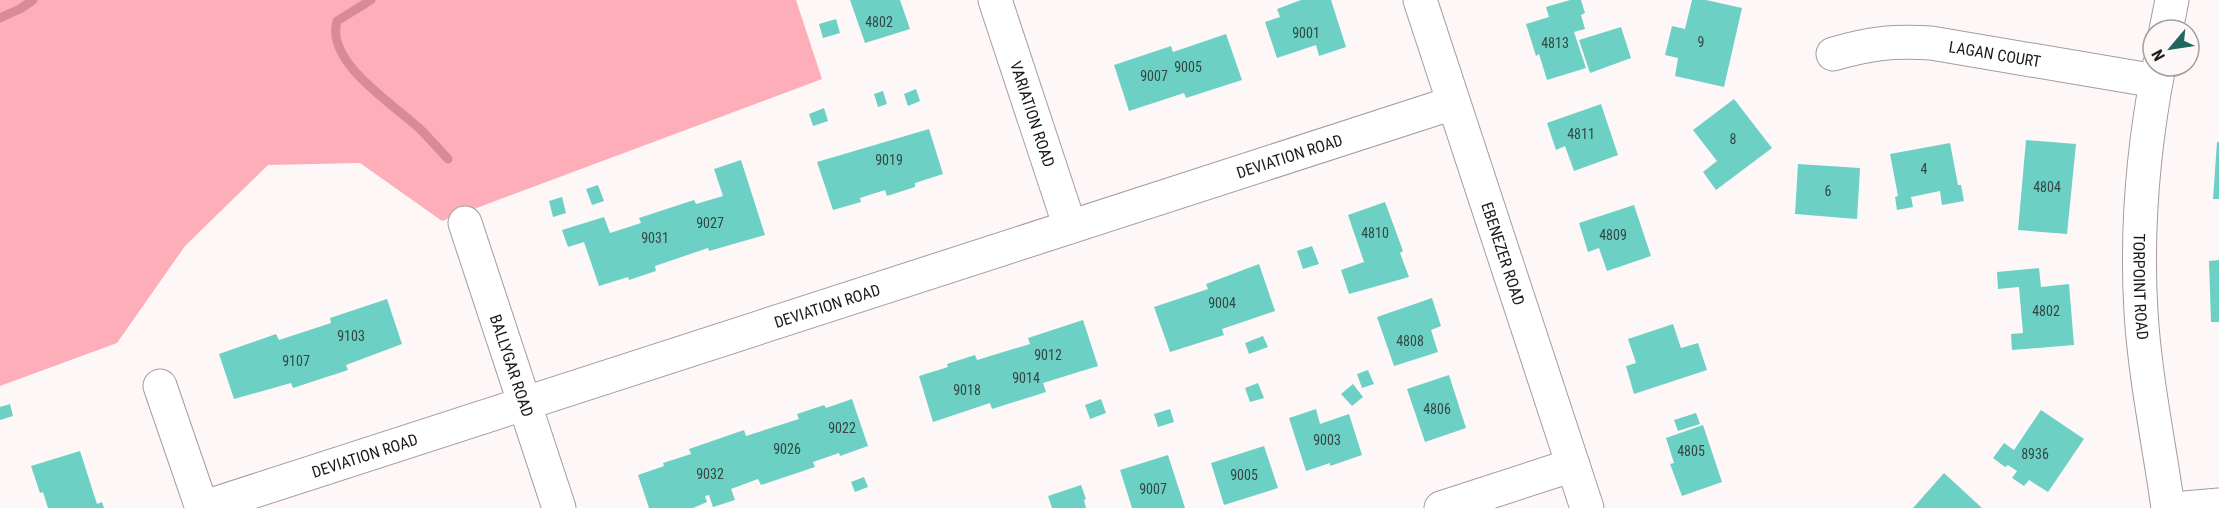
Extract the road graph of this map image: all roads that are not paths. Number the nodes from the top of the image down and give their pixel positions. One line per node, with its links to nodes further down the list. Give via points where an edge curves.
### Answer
1 (995, 0): 10 (street, VARIATION ROAD)
2 (1420, 0): 8 (street, EBENEZER ROAD)
3 (2172, 0): 4 (street)
4 (2168, 18)
5 (1833, 54): 6 (street, LAGAN COURT, via 1866,44 1931,43)
6 (2141, 71)
7 (2157, 78): 18 (street, TORPOINT ROAD, via 2139,216 2141,304)
8 (1453, 103): 10 (street, DEVIATION ROAD); 13 (street, EBENEZER ROAD)
9 (465, 223): 12 (street, BALLYGAR ROAD)
10 (1070, 227): 12 (street, DEVIATION ROAD)
11 (160, 386): 12 (street, DEVIATION ROAD, via 202,508)
12 (525, 404): 15 (street, BALLYGAR ROAD)
13 (1573, 465): 16 (street); 17 (street, EBENEZER ROAD)
14 (2219, 505): 19 (street)
15 (559, 508)
16 (1441, 508)
17 (1587, 508)
18 (2168, 508)
19 (2185, 508)

